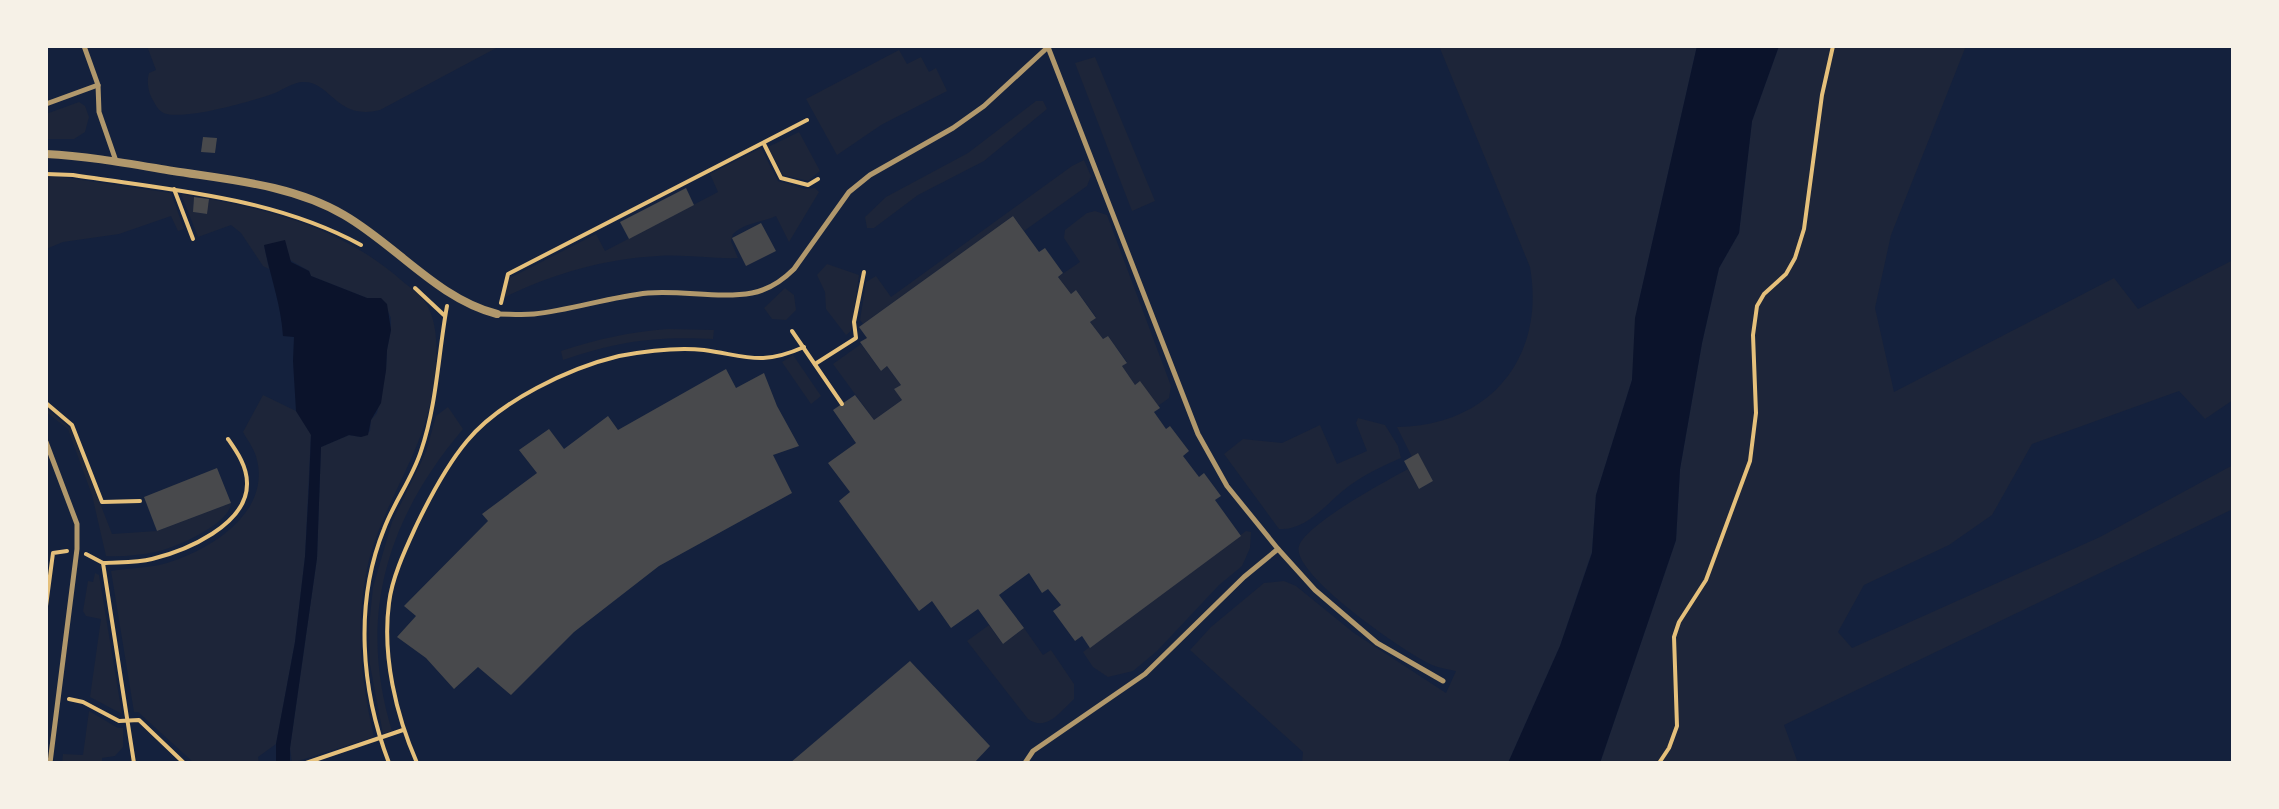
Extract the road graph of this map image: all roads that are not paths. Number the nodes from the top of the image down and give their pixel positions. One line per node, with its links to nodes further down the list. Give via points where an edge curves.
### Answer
1 (84, 46): 3 (lane)
2 (1048, 47): 7 (lane, via 984,106 849,192 794,269 765,289 651,293 534,314); 9 (lane, via 1198,434 1227,486)
3 (98, 85): 4 (lane); 6 (lane, via 99,112)
4 (46, 104)
5 (46, 154): 6 (street)
6 (116, 161): 7 (street, via 267,186 343,214 450,293)
7 (497, 314)
8 (46, 442): 11 (lane, via 77,524)
9 (1278, 549): 10 (lane, via 1315,590 1377,643); 12 (lane, via 1145,674 1033,751)
10 (1443, 681)
11 (50, 763)
12 (1025, 763)

